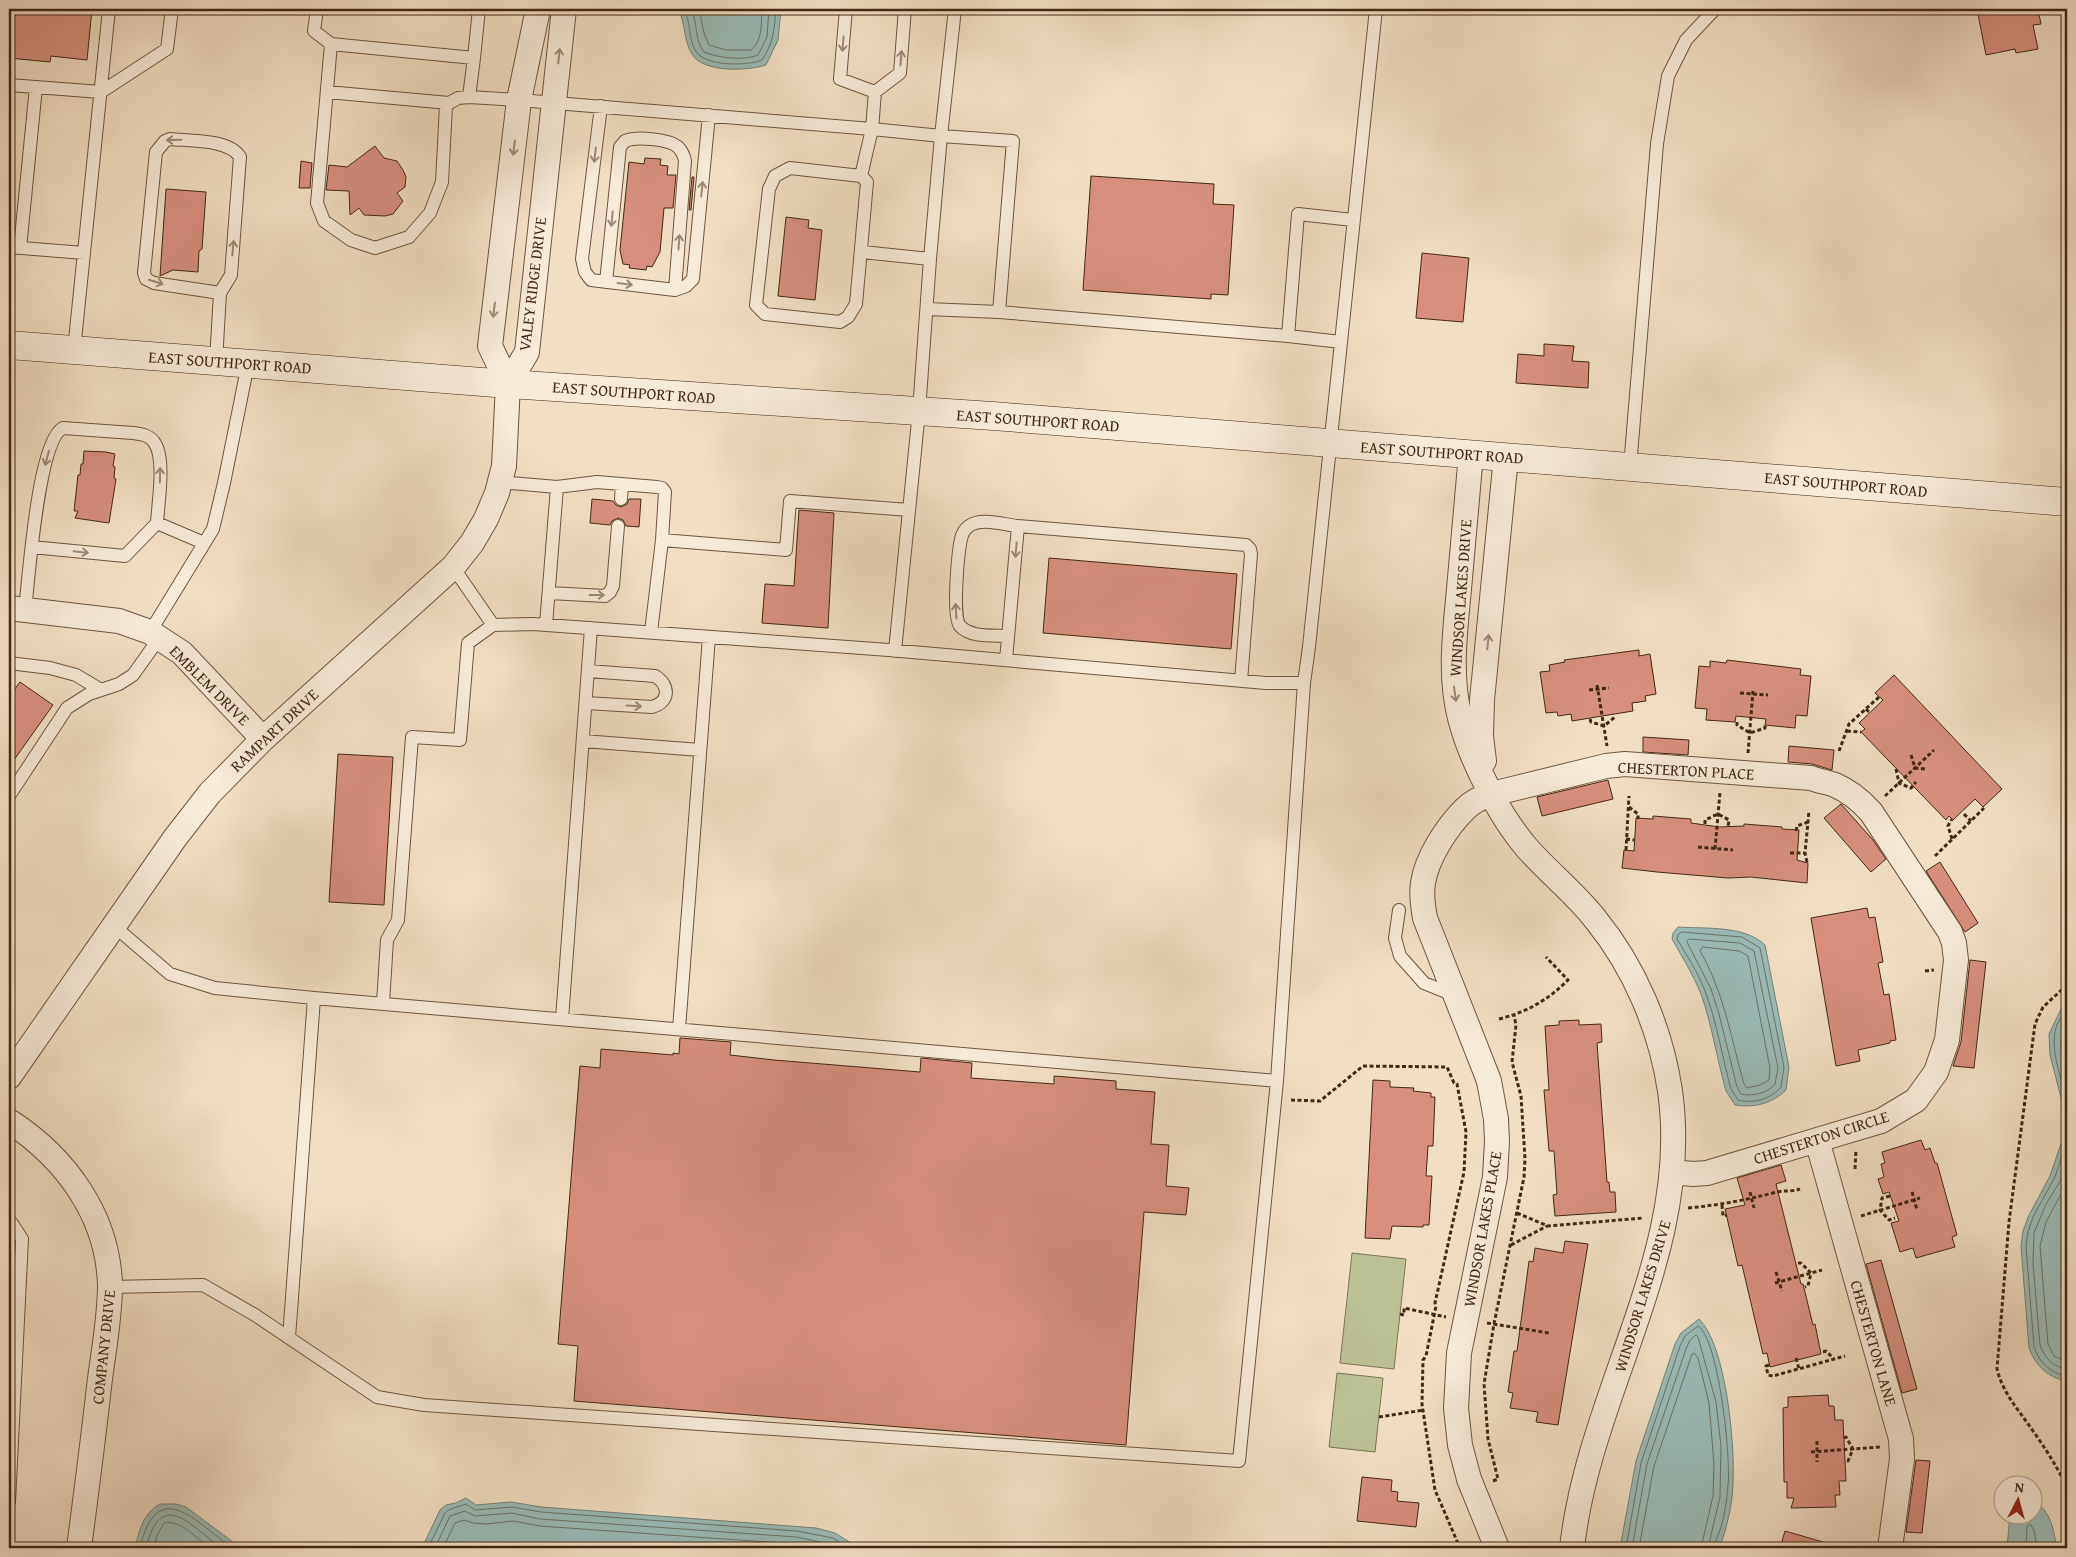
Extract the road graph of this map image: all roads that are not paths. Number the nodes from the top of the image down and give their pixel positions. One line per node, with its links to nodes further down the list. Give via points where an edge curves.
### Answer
1 (110, 9): 16 (lane)
2 (172, 9): 16 (lane, via 167,49)
3 (316, 9): 12 (lane, via 314,31)
4 (479, 9): 13 (lane)
5 (538, 9): 20 (street, VALEY RIDGE DRIVE)
6 (564, 9): 21 (street, VALEY RIDGE DRIVE, one-way to 6)
7 (846, 9): 18 (lane, one-way to 18, via 840,79)
8 (905, 9): 18 (lane, one-way to 8, via 900,73)
9 (955, 9): 26 (lane)
10 (1376, 9): 28 (lane)
11 (1715, 9): 49 (lane, via 1686,40 1668,76 1657,144)
12 (331, 44): 13 (lane); 17 (lane)
13 (474, 58): 19 (lane)
14 (9, 85): 15 (lane)
15 (36, 87): 16 (lane); 29 (lane)
16 (101, 92): 31 (lane)
17 (327, 92): 22 (lane); 22 (lane, via 317,203 324,220 352,240 375,248 409,237 430,213 442,182 446,105)
18 (875, 92): 25 (lane)
19 (469, 97): 20 (lane); 22 (lane)
20 (519, 100): 21 (lane); 44 (street, VALEY RIDGE DRIVE, one-way to 44, via 490,346)
21 (554, 102): 23 (lane); 44 (street, VALEY RIDGE DRIVE, via 526,352)
22 (449, 103)
23 (601, 106): 24 (lane); 33 (lane, one-way to 33, via 582,259 591,280)
24 (709, 115): 25 (lane); 34 (lane, one-way to 24, via 693,279)
25 (872, 129): 26 (lane); 27 (lane)
26 (941, 136): 32 (lane); 37 (lane, via 1013,141)
27 (862, 176): 30 (lane, via 867,182); 30 (lane, via 790,168 775,176 769,189 756,305 765,314 840,322 848,317 856,304)
28 (1354, 220): 38 (lane, via 1298,214); 39 (lane)
29 (14, 247): 31 (lane)
30 (862, 252): 32 (lane)
31 (84, 253): 41 (lane)
32 (930, 259): 36 (lane)
33 (606, 282): 34 (lane, one-way to 34); 34 (lane, one-way to 33, via 685,161 679,148 670,142 638,138 624,141 620,147)
34 (675, 290)
35 (220, 293): 35 (lane, one-way to 35, via 231,275 240,157 236,150 223,144 170,139 156,152 144,273 146,279 154,283); 42 (lane)
36 (926, 309): 37 (lane); 45 (lane)
37 (999, 312): 38 (lane)
38 (1288, 336): 39 (lane)
39 (1341, 342): 46 (lane)
40 (9, 346): 41 (main road, EAST SOUTHPORT ROAD)
41 (74, 350): 42 (main road, EAST SOUTHPORT ROAD)
42 (216, 361): 43 (main road, EAST SOUTHPORT ROAD)
43 (248, 364): 44 (main road, EAST SOUTHPORT ROAD); 60 (lane, via 213,529)
44 (508, 384): 45 (main road, EAST SOUTHPORT ROAD); 50 (street, RAMPART DRIVE, via 506,453)
45 (919, 411): 46 (main road, EAST SOUTHPORT ROAD); 55 (lane)
46 (1330, 443): 47 (main road, EAST SOUTHPORT ROAD); 77 (lane)
47 (1471, 454): 48 (main road, EAST SOUTHPORT ROAD); 84 (street, WINDSOR LAKES DRIVE, one-way to 84, via 1452,667 1460,720)
48 (1506, 457): 49 (main road, EAST SOUTHPORT ROAD); 84 (street, WINDSOR LAKES DRIVE, one-way to 48, via 1485,770 1482,709)
49 (1630, 467): 54 (main road, EAST SOUTHPORT ROAD)
50 (500, 482): 52 (lane); 62 (street, RAMPART DRIVE, via 482,526)
51 (622, 484): 52 (lane, via 597,482); 53 (lane); 59 (lane, via 662,488 665,492)
52 (557, 487): 63 (lane)
53 (621, 499)
54 (2067, 502)
55 (909, 510): 59 (lane, via 790,501 786,550); 72 (lane)
56 (157, 523): 60 (lane); 61 (lane, one-way to 56, via 125,556); 61 (lane, one-way to 61, via 160,470 155,442 143,435 63,428 51,442 41,481)
57 (618, 526): 63 (lane, one-way to 57, via 605,596 610,592)
58 (1018, 526): 70 (lane, one-way to 70); 70 (lane, one-way to 58, via 966,631 957,622 955,604 961,539 968,526 986,523); 76 (lane, via 1246,545 1251,554)
59 (662, 540): 68 (lane)
60 (204, 543): 69 (lane)
61 (32, 547): 64 (lane)
62 (453, 567): 65 (lane); 80 (street, RAMPART DRIVE)
63 (549, 594): 66 (lane)
64 (17, 608): 69 (street, EMBLEM DRIVE, via 119,621)
65 (493, 625): 66 (lane); 90 (lane, via 468,642 460,740 412,737 398,920 387,940)
66 (546, 625): 67 (lane)
67 (591, 628): 68 (lane); 75 (lane)
68 (651, 632): 71 (lane)
69 (155, 634): 78 (lane, via 133,675); 80 (street, EMBLEM DRIVE, via 182,653)
70 (1008, 636): 73 (lane)
71 (709, 637): 72 (lane); 82 (lane)
72 (895, 651): 73 (lane)
73 (1006, 660): 76 (lane)
74 (9, 664): 78 (lane, via 50,668 76,675)
75 (588, 671): 79 (lane); 79 (lane, one-way to 75, via 652,707 659,705 667,692 655,676)
76 (1241, 681): 77 (lane)
77 (1304, 682): 94 (lane)
78 (101, 690): 85 (lane, via 67,708)
79 (586, 703): 81 (lane)
80 (263, 739): 87 (street, RAMPART DRIVE, via 193,814)
81 (583, 741): 82 (lane); 91 (lane)
82 (700, 750): 92 (lane)
83 (1850, 793): 84 (street, CHESTERTON PLACE, via 1811,778 1625,764); 96 (street, CHESTERTON CIRCLE, via 1870,810 1948,929 1956,960 1947,1040 1939,1067 1926,1089 1916,1100 1881,1121)
84 (1492, 794): 88 (street, WINDSOR LAKES PLACE, via 1464,809 1438,846 1423,882 1425,918); 97 (street, WINDSOR LAKES DRIVE, via 1515,833 1586,907 1631,973 1652,1021 1667,1074 1673,1120)
85 (9, 796)
86 (1399, 910): 88 (lane, via 1396,938 1400,956 1424,982)
87 (114, 926): 89 (lane, via 170,974 215,988); 93 (street, RAMPART DRIVE)
88 (1456, 996): 103 (street, WINDSOR LAKES PLACE, via 1489,1080 1497,1133 1495,1177 1458,1367 1456,1408 1460,1445 1473,1489)
89 (314, 998): 90 (lane); 100 (lane)
90 (383, 1003): 91 (lane)
91 (562, 1019): 92 (lane)
92 (680, 1029): 94 (lane)
93 (9, 1077)
94 (1277, 1082): 100 (lane, via 1239,1461 424,1405 377,1397)
95 (9, 1121): 99 (street, COMPANY DRIVE, via 51,1154 85,1198 104,1244)
96 (1817, 1140): 97 (street, CHESTERTON CIRCLE, via 1707,1173); 105 (street, CHESTERTON LANE, via 1902,1446)
97 (1673, 1172): 104 (street, WINDSOR LAKES DRIVE, via 1660,1244 1586,1471)
98 (9, 1220): 101 (lane, via 22,1239)
99 (110, 1287): 100 (lane, via 203,1285); 102 (street, COMPANY DRIVE)
100 (289, 1338)
101 (9, 1502)
102 (79, 1548)
103 (1497, 1548)
104 (1572, 1548)
105 (1890, 1548)

